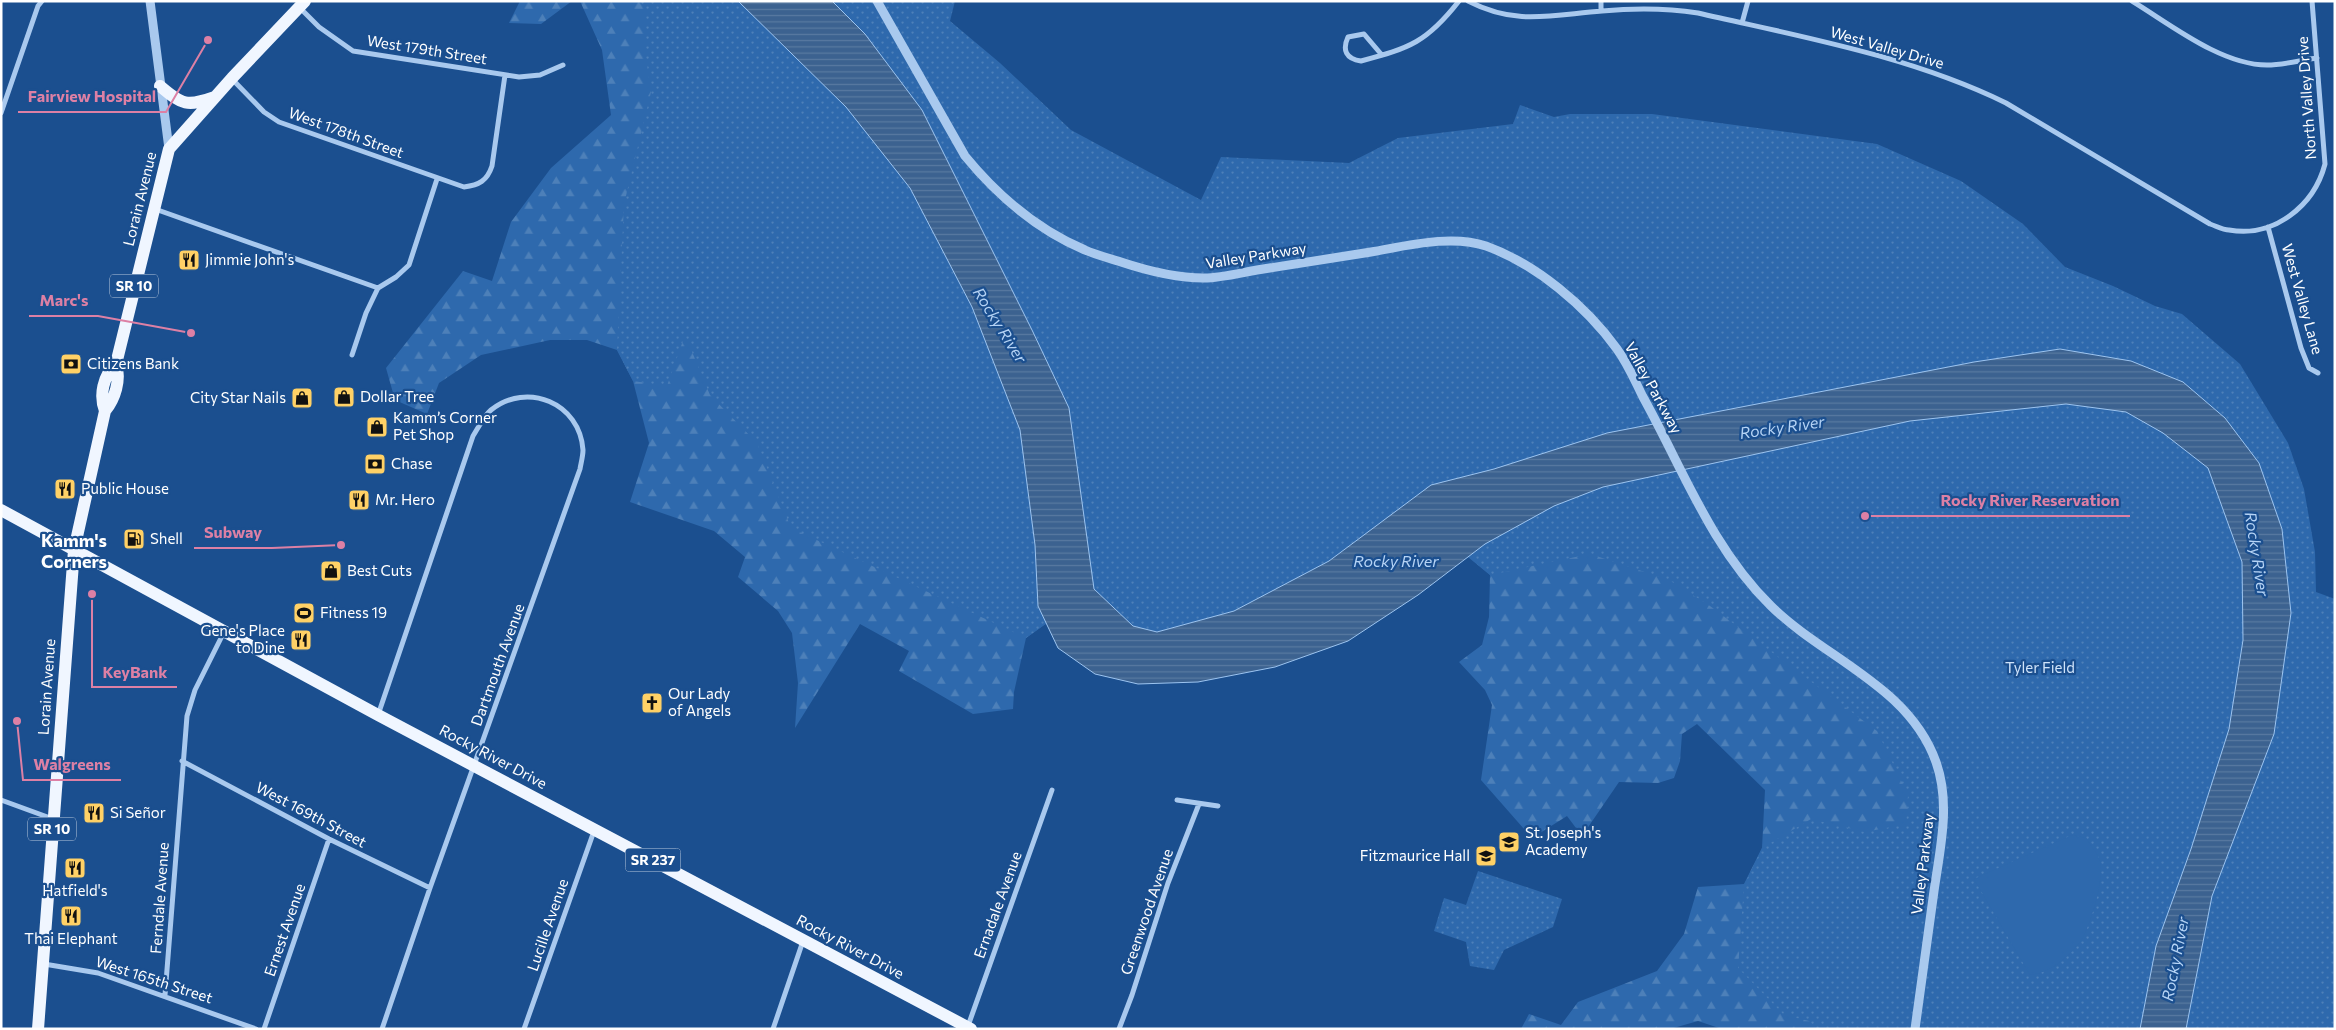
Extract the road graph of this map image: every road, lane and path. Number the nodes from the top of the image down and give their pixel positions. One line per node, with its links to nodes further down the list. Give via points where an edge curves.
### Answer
1 (42, 1): 20 (street)
2 (150, 1): 18 (street)
3 (877, 1): 54 (street, Valley Parkway, via 965,156 981,176 1012,205 1051,232 1086,250 1155,273 1205,278 1411,245 1450,242 1483,245 1542,276 1570,297 1618,350 1696,503 1730,558 1773,608 1882,690 1913,718 1931,750 1943,798 1943,834)
4 (1459, 1): 13 (street, via 1430,34 1417,43)
5 (1468, 1): 11 (street, West Valley Drive, via 1501,15 1529,19)
6 (1601, 1): 11 (street)
7 (1748, 1): 12 (street)
8 (2132, 1): 14 (street, via 2216,52 2248,62 2268,65)
9 (2312, 1): 14 (street, North Valley Drive)
10 (302, 4): 16 (street, West 179th Street, via 319,27 353,51); 17 (main road, Lorain Avenue / SR 10)
11 (1601, 11): 12 (street, West Valley Drive, via 1677,10)
12 (1742, 23): 24 (street, West Valley Drive, via 1900,62 1976,88 2210,224 2228,230)
13 (1381, 54): 13 (street, via 1364,34 1348,37 1344,46 1352,60 1361,61)
14 (2317, 58): 24 (street, North Valley Drive, via 2325,164 2321,179 2294,215)
15 (563, 65): 16 (street, West 179th Street, via 540,75)
16 (504, 76): 22 (street, West 178th Street, via 488,177 478,185 464,187)
17 (232, 78): 19 (main road, Lorain Avenue / SR 10); 22 (street, West 178th Street, via 264,112 279,122)
18 (160, 86): 19 (main road, via 189,105); 21 (street)
19 (215, 97): 21 (main road, Lorain Avenue / SR 10)
20 (1, 112)
21 (169, 149): 23 (main road, Lorain Avenue / SR 10)
22 (437, 178): 25 (street, via 408,265)
23 (153, 208): 25 (street); 29 (main road, Lorain Avenue / SR 10, via 116,364 119,374 112,403 104,411)
24 (2268, 227): 27 (street, West Valley Lane, via 2301,348 2309,368)
25 (378, 288): 26 (street)
26 (352, 356)
27 (2318, 374)
28 (1, 510): 29 (main road, Rocky River Drive / SR 237)
29 (74, 550): 30 (main road, Rocky River Drive / SR 237); 39 (main road, Lorain Avenue / SR 10)
30 (225, 632): 31 (main road, Rocky River Drive / SR 237); 32 (street, Ferndale Avenue, via 194,690 187,716)
31 (378, 715): 33 (main road, Rocky River Drive / SR 237); 33 (street, Dartmouth Avenue, via 473,436 490,411 514,398 535,396 553,402 568,412 578,430 583,450 580,469)
32 (182, 761): 41 (street, West 169th Street); 45 (street, Ferndale Avenue)
33 (475, 765): 40 (main road, Rocky River Drive / SR 237); 42 (street, Dartmouth Avenue)
34 (1052, 790): 46 (street, Ernadale Avenue)
35 (1, 800): 39 (street)
36 (1177, 800): 37 (street)
37 (1199, 804): 38 (street); 53 (street, Greenwood Avenue, via 1168,883)
38 (1218, 806)
39 (53, 819): 44 (main road, Lorain Avenue / SR 10)
40 (595, 829): 43 (main road, Rocky River Drive / SR 237); 51 (street, Lucille Avenue)
41 (329, 839): 42 (street, West 169th Street); 49 (street, Ernest Avenue)
42 (430, 888): 50 (street, Dartmouth Avenue)
43 (803, 940): 46 (main road, Rocky River Drive / SR 237); 52 (street)
44 (41, 964): 45 (street, West 165th Street, via 98,972); 47 (main road, Lorain Avenue / SR 10)
45 (165, 995): 48 (street, West 165th Street)
46 (968, 1028)
47 (38, 1029)
48 (256, 1029)
49 (264, 1029)
50 (382, 1029)
51 (524, 1029)
52 (773, 1029)
53 (1119, 1029)
54 (1916, 1029)

